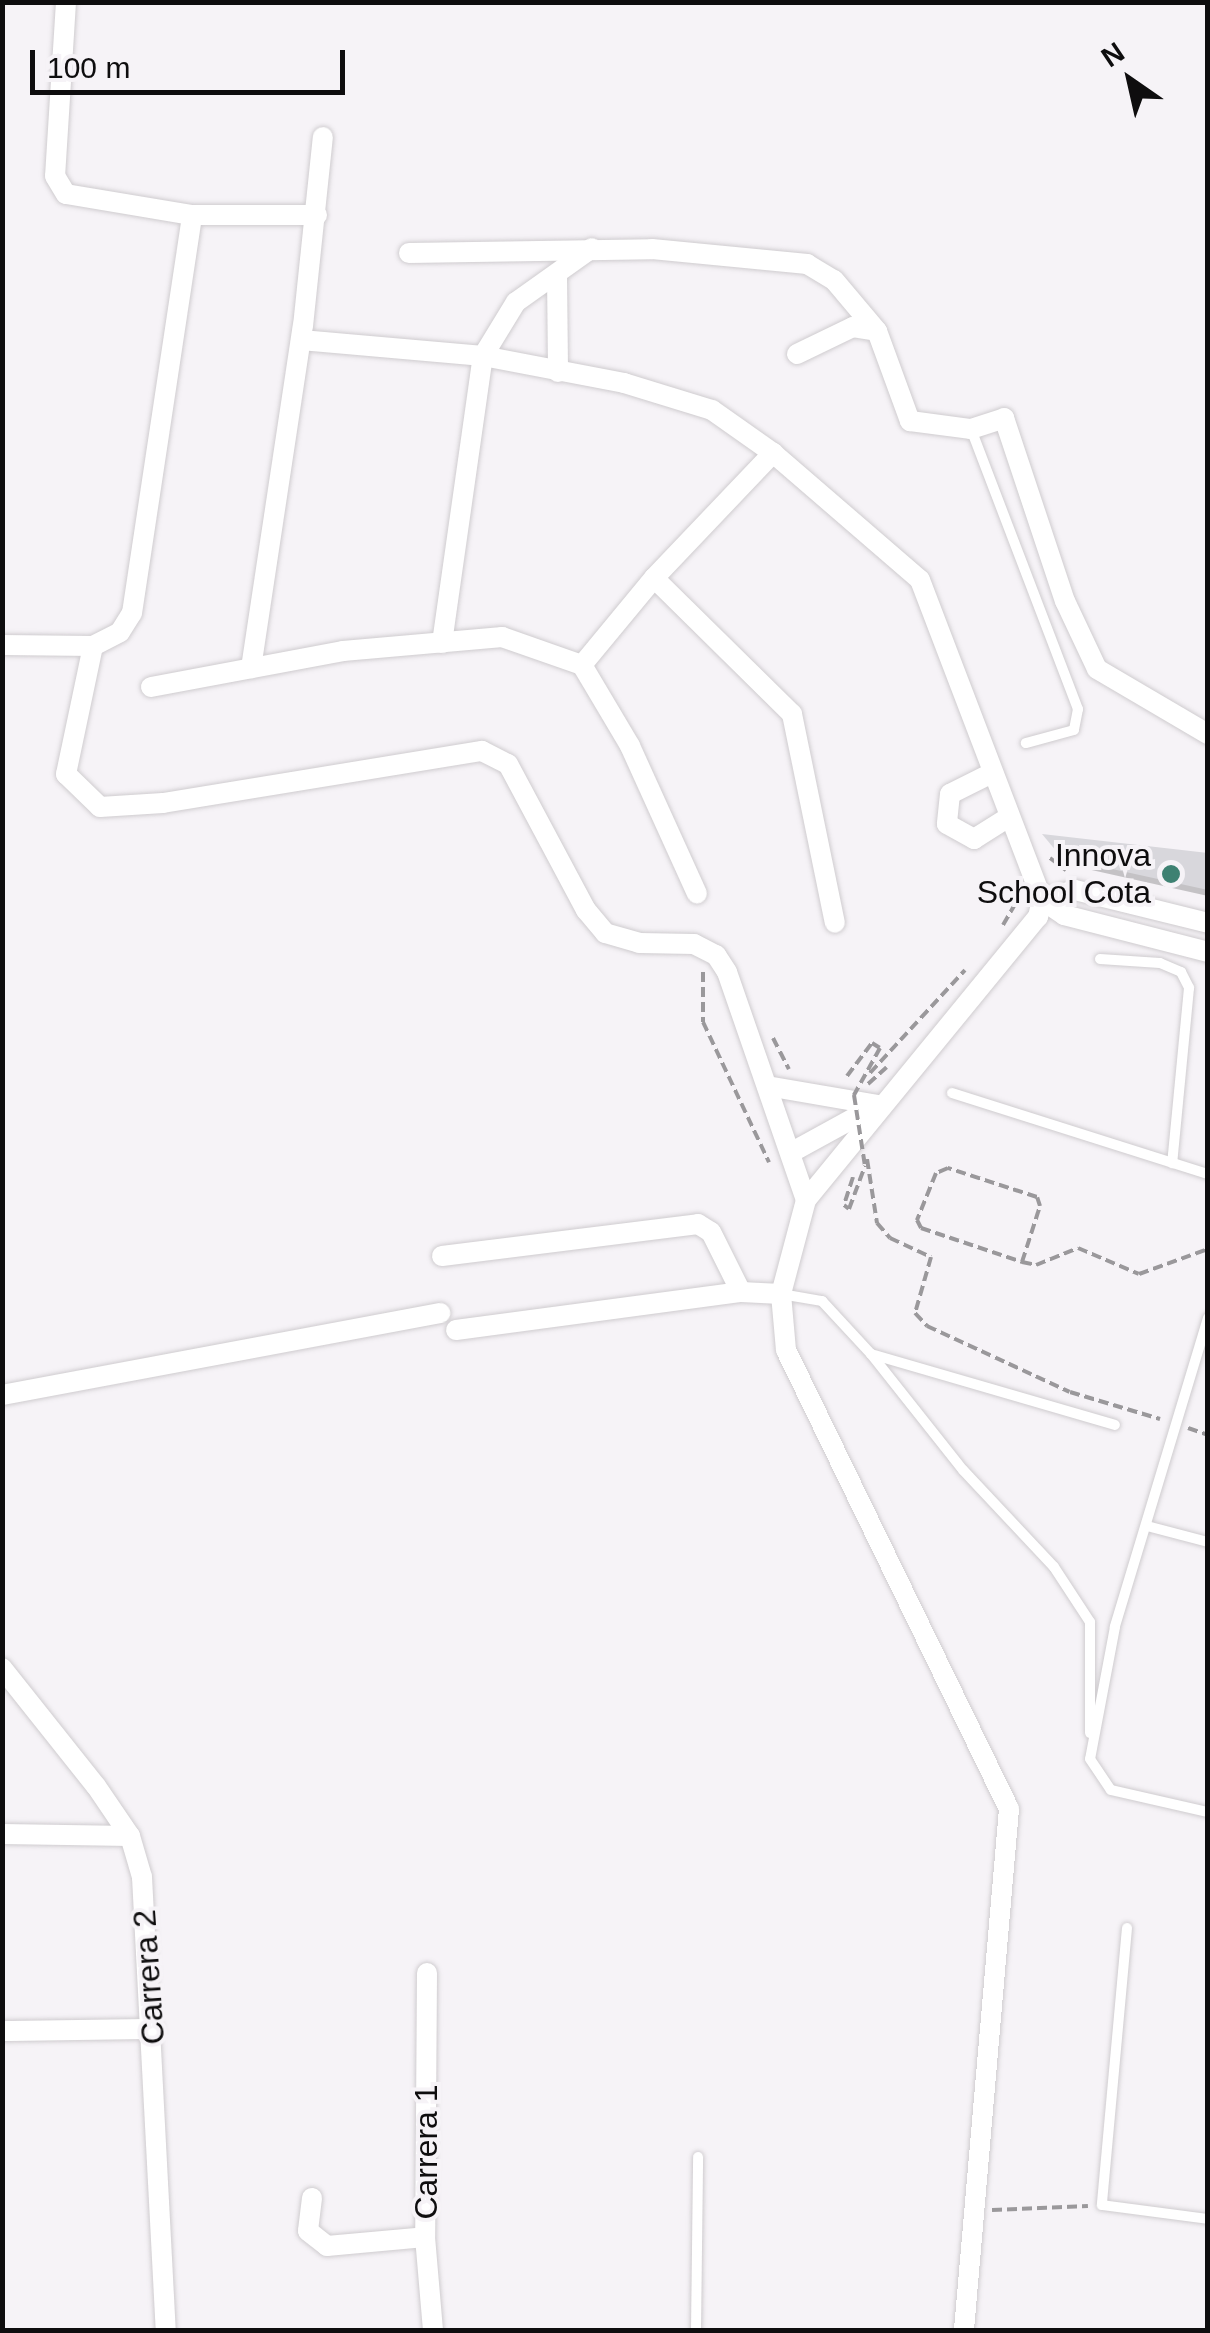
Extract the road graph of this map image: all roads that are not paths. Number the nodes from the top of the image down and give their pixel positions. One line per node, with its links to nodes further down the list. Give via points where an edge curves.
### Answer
1 (66, 2): 3 (street, via 58,184 78,198)
2 (323, 137): 4 (street)
3 (192, 214): 4 (street); 18 (street, via 132,613 120,632)
4 (317, 214): 9 (street)
5 (592, 248): 6 (street); 7 (street); 8 (street, via 808,264 834,280)
6 (409, 253)
7 (556, 274): 11 (street, via 516,302); 12 (street)
8 (877, 331): 10 (street, via 853,327); 13 (street, via 910,420)
9 (301, 340): 11 (street); 20 (street)
10 (797, 354)
11 (483, 356): 12 (street); 16 (street)
12 (558, 372): 14 (street, via 624,383 712,410)
13 (971, 429): 22 (street, via 1004,418 1065,601 1098,669); 23 (lane, via 1078,709 1074,730)
14 (773, 453): 15 (street); 24 (street, via 920,580)
15 (654, 578): 19 (street); 29 (street, via 792,714)
16 (442, 643): 19 (street, via 502,638); 20 (street)
17 (2, 645): 18 (street)
18 (93, 646): 32 (street, via 66,774 100,807 163,803 482,751 508,764 586,910 606,932 639,943 694,944 716,954)
19 (582, 665): 26 (street, via 630,746)
20 (251, 668): 21 (street)
21 (151, 687)
22 (1208, 734)
23 (1026, 743)
24 (992, 772): 25 (street); 25 (street, via 950,794 947,824 974,839)
25 (1009, 817): 27 (street, via 1020,872)
26 (697, 894)
27 (1042, 900): 28 (street, via 1075,890); 30 (street, via 1064,915); 34 (street, via 1038,917)
28 (1208, 922)
29 (835, 923)
30 (1208, 952)
31 (1100, 959): 36 (lane, via 1160,964 1181,972 1189,988)
32 (767, 1086): 34 (street); 35 (street)
33 (952, 1092): 36 (lane)
34 (878, 1104): 35 (street); 38 (street)
35 (792, 1152): 38 (street)
36 (1172, 1163): 37 (lane)
37 (1208, 1174)
38 (806, 1200): 41 (street)
39 (442, 1256): 40 (street, via 698,1224 711,1232)
40 (740, 1292): 41 (street); 44 (street)
41 (780, 1294): 45 (lane, via 822,1302); 66 (street, via 786,1350 1009,1809)
42 (440, 1314): 46 (street)
43 (1208, 1318): 48 (lane)
44 (456, 1330)
45 (870, 1354): 47 (lane); 51 (lane, via 963,1470 1054,1567 1090,1622)
46 (2, 1395)
47 (1115, 1426)
48 (1147, 1526): 49 (lane); 51 (lane, via 1114,1627)
49 (1208, 1542)
50 (6, 1677): 54 (street, Carrera 2)
51 (1090, 1759): 52 (lane, via 1112,1790)
52 (1208, 1812)
53 (2, 1834): 54 (street)
54 (130, 1836): 57 (street, Carrera 2, via 142,1877)
55 (1127, 1928): 61 (lane, via 1102,2206)
56 (427, 1973): 62 (street, Carrera 1)
57 (153, 2029): 58 (street); 63 (street, Carrera 2)
58 (2, 2031)
59 (698, 2157): 65 (lane)
60 (312, 2198): 62 (street, via 308,2231 327,2246)
61 (1208, 2219)
62 (426, 2237): 64 (street, Carrera 1)
63 (166, 2330)
64 (433, 2330)
65 (696, 2330)
66 (964, 2330)

